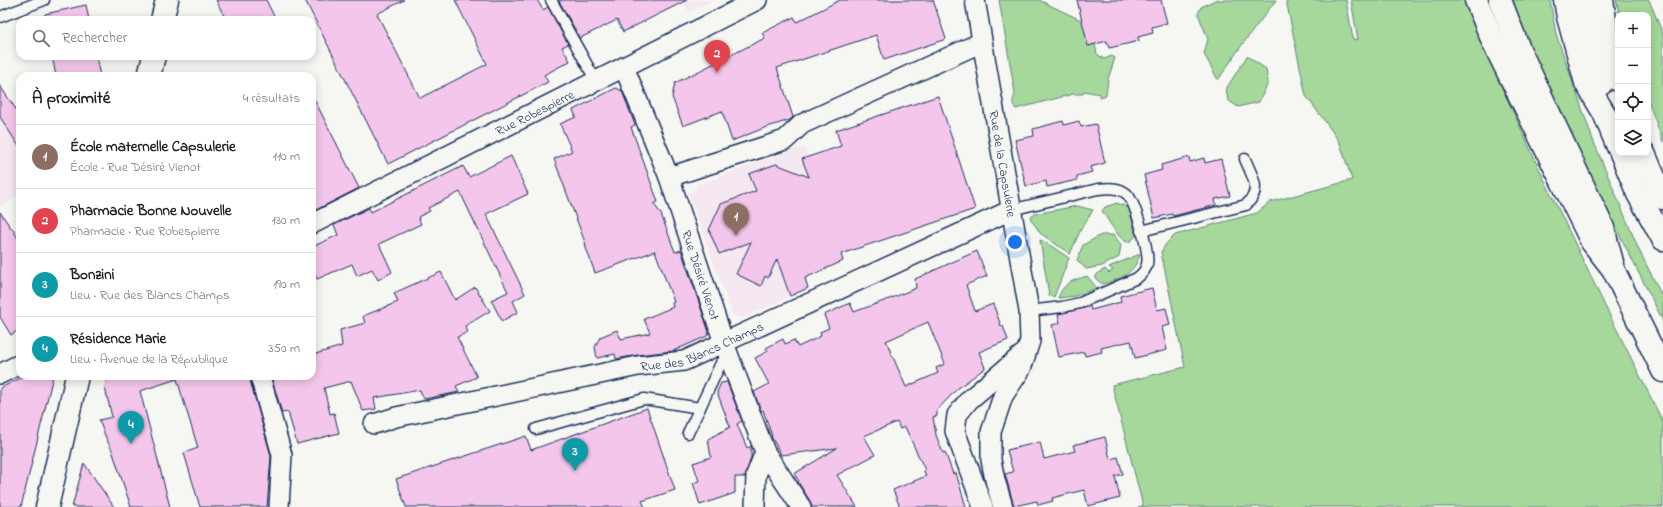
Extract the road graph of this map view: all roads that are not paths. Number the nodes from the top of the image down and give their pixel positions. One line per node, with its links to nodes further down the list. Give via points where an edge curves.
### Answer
1 (44, 0): 12 (lane)
2 (167, 0): 11 (main road)
3 (551, 0): 18 (lane)
4 (757, 0): 15 (street, Rue Robespierre)
5 (975, 0): 13 (street, Rue de la Capsulerie)
6 (1476, 0): 30 (main road, via 1494,44 1592,242)
7 (1500, 0): 30 (main road, via 1519,49 1604,228)
8 (1565, 0): 19 (main road, via 1586,83)
9 (1581, 0): 19 (main road, via 1600,78)
10 (1602, 0): 16 (main road)
11 (163, 16)
12 (0, 17)
13 (982, 42): 24 (street, via 802,124 785,140); 26 (street, Rue de la Capsulerie)
14 (153, 60): 17 (main road)
15 (624, 68): 18 (street, Rue Robespierre); 24 (street, Rue Désiré Vienot)
16 (1615, 69)
17 (150, 72)
18 (596, 81): 27 (street, Rue Robespierre)
19 (1604, 113): 20 (main road)
20 (1615, 140)
21 (1621, 156): 29 (main road, via 1638,194)
22 (1645, 156): 25 (main road)
23 (1245, 159): 28 (lane, via 1255,187 1252,199 1246,204)
24 (669, 177): 32 (street, Rue Désiré Vienot)
25 (1663, 198)
26 (1011, 210): 28 (lane, via 1098,189 1118,189 1127,194 1135,206); 31 (street, Rue de la Capsulerie); 32 (street, Rue des Blancs Champs)
27 (316, 222)
28 (1141, 231): 31 (lane, via 1147,264 1137,278 1080,303)
29 (1663, 239)
30 (1613, 269): 35 (main road)
31 (1029, 311): 33 (street, Rue de la Capsulerie, via 1030,341)
32 (727, 349): 39 (lane); 40 (street, Rue des Blancs Champs, via 684,361 638,366 396,417); 43 (street, Rue Désiré Vienot)
33 (1026, 352): 48 (street, via 969,400 957,415 955,431); 49 (street, Rue de la Capsulerie, via 1021,369 1003,396 992,432 991,460)
34 (16, 366): 36 (street)
35 (1663, 371)
36 (1, 372)
37 (76, 380): 44 (main road)
38 (261, 380): 45 (street, via 282,455)
39 (700, 408): 41 (lane, via 644,399); 42 (lane)
40 (374, 424)
41 (536, 429)
42 (688, 433)
43 (765, 452): 46 (street, via 756,475); 47 (street, Rue Désiré Vienot)
44 (47, 507)
45 (279, 507)
46 (755, 507)
47 (801, 507)
48 (983, 507)
49 (1003, 507)

